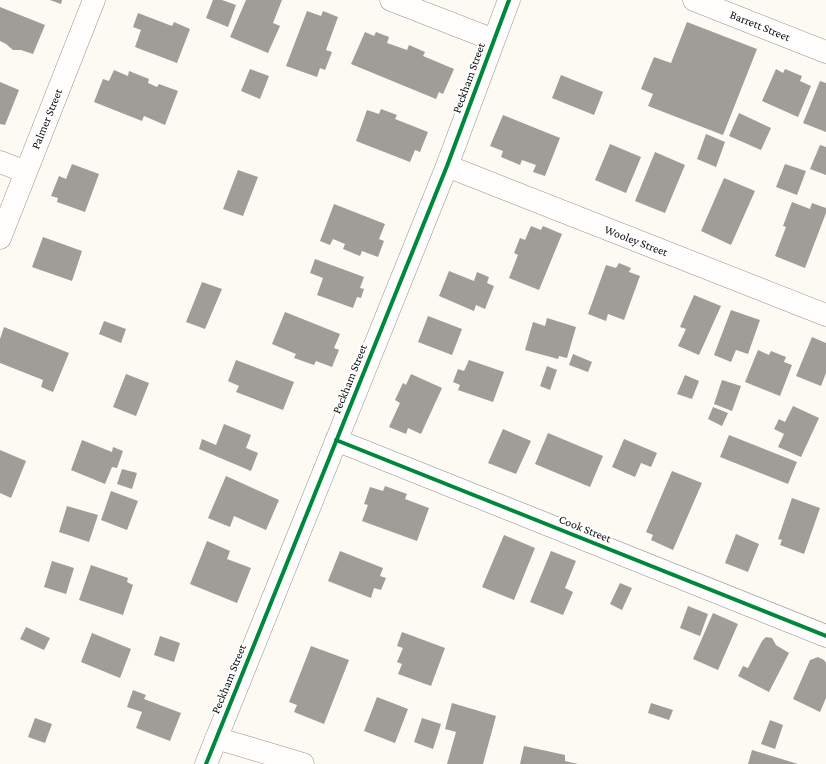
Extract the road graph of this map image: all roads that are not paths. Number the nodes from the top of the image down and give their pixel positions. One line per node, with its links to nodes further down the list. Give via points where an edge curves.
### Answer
1 (94, 0): 9 (street, Palmer Street)
2 (391, 0): 5 (street)
3 (509, 0): 5 (street, Peckham Street)
4 (694, 0): 6 (street, Barrett Street)
5 (494, 40): 8 (street, Peckham Street)
6 (826, 52)
7 (0, 162): 9 (street)
8 (447, 166): 11 (street, Wooley Street); 12 (street, Peckham Street)
9 (26, 172): 10 (street, Palmer Street)
10 (0, 238)
11 (826, 315)
12 (336, 440): 13 (street, Cook Street); 14 (street, Peckham Street)
13 (826, 636)
14 (216, 738): 15 (street, Peckham Street); 16 (street)
15 (206, 764)
16 (302, 764)

